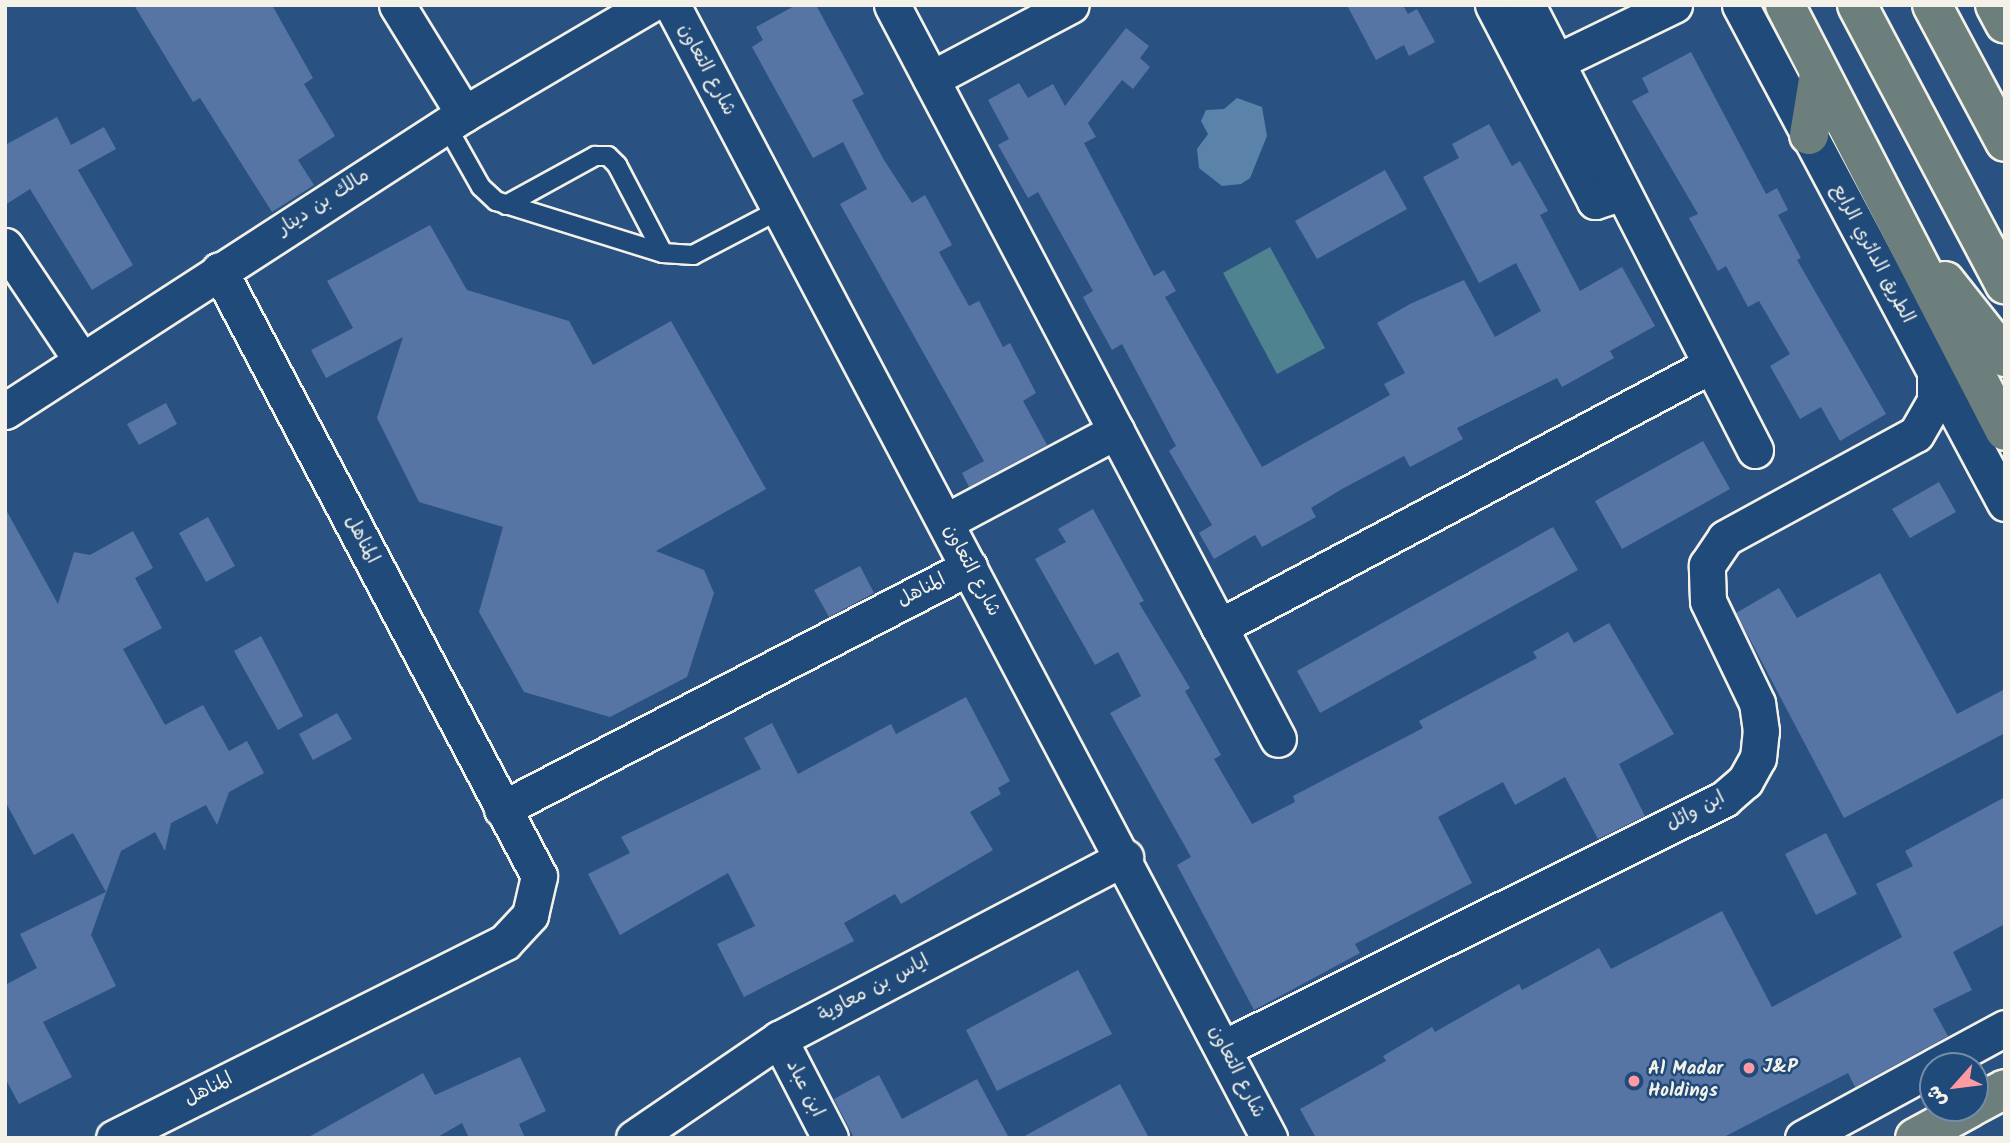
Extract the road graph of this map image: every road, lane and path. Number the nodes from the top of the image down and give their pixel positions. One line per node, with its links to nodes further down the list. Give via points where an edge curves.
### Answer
1 (397, 5): 19 (street)
2 (649, 5): 14 (street, مالك بن دينار)
3 (672, 5): 24 (street, شارع التعاون)
4 (892, 5): 18 (street)
5 (1071, 5): 18 (street)
6 (1493, 5): 22 (street, via 1595,201)
7 (1674, 5): 16 (street)
8 (1740, 5): 20 (street, الطريق الدائري الرابع)
9 (1786, 5): 17 (main road)
10 (1857, 5): 29 (main road)
11 (1932, 5): 21 (main road)
12 (1995, 5): 15 (main road)
13 (1534, 8): 16 (street)
14 (599, 17): 19 (street, مالك بن دينار)
15 (2005, 24)
16 (1558, 61): 22 (street)
17 (1819, 74): 20 (main road); 25 (main road)
18 (931, 79): 35 (street)
19 (455, 120): 23 (lane, via 481,187); 28 (street, مالك بن دينار)
20 (1809, 135): 33 (street, الطريق الدائري الرابع)
21 (2005, 142)
22 (1622, 191): 32 (street)
23 (506, 205): 27 (lane); 27 (lane, via 595,156 608,156)
24 (779, 210): 27 (lane, via 693,255); 40 (street, شارع التعاون)
25 (1905, 239): 30 (main road, via 1961,297); 36 (main road)
26 (5, 246): 31 (street)
27 (663, 253)
28 (219, 270): 31 (street, مالك بن دينار); 44 (street, المناهل)
29 (2005, 284)
30 (2005, 357)
31 (82, 361): 34 (street, مالك بن دينار)
32 (1711, 365): 38 (street); 42 (street)
33 (1935, 372): 36 (street, الطريق الدائري الرابع); 37 (street, ابن وائل, via 1931,415)
34 (5, 411)
35 (1116, 431): 40 (street); 42 (street)
36 (1989, 437): 37 (street, ابن وائل, via 1943,435); 39 (street, الطريق الدائري الرابع)
37 (1906, 441): 48 (street, ابن وائل, via 1726,538 1715,550 1704,583 1708,601 1757,703 1761,731 1758,758 1745,781 1724,799)
38 (1755, 450)
39 (2005, 503)
40 (946, 522): 41 (street, شارع التعاون)
41 (969, 566): 44 (street, المناهل); 45 (street, شارع التعاون)
42 (1219, 627): 43 (street)
43 (1278, 739)
44 (502, 809): 54 (street, المناهل, via 539,876 530,915 505,942)
45 (1125, 857): 47 (street, اياس بن معاوية); 48 (street, شارع التعاون)
46 (2005, 1028): 49 (street)
47 (779, 1040): 55 (street, اياس بن معاوية); 56 (street, ابن عباد)
48 (1224, 1048): 57 (street, شارع التعاون)
49 (1961, 1052)
50 (1919, 1075): 58 (street)
51 (2005, 1089): 52 (main road)
52 (1989, 1098)
53 (1944, 1122): 59 (main road)
54 (114, 1138)
55 (634, 1138)
56 (830, 1138)
57 (1269, 1138)
58 (1803, 1138)
59 (1914, 1138)

